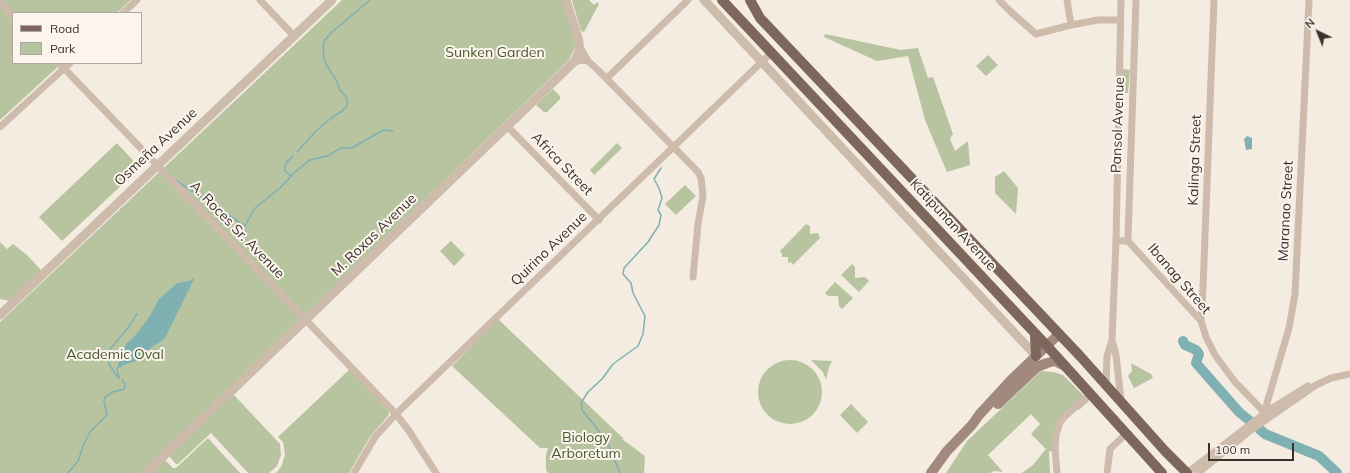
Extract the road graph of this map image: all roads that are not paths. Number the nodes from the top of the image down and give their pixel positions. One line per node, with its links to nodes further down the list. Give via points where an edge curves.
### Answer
1 (137, 0): 16 (street)
2 (260, 0): 20 (street)
3 (332, 0): 20 (street, Osmeña Avenue)
4 (566, 0): 21 (street)
5 (688, 0): 27 (street)
6 (704, 0): 25 (street, Katipunan Avenue)
7 (722, 0): 22 (main road, Katipunan Avenue)
8 (750, 0): 31 (main road, Katipunan Avenue, via 760,18)
9 (999, 0): 19 (street, via 1036,34)
10 (1067, 0): 19 (street)
11 (1121, 0): 18 (street, Pansol Avenue)
12 (1136, 0): 35 (street, Pansol Avenue)
13 (1214, 0): 42 (street, Kalinga Street)
14 (1309, 0): 54 (street, Maranao Street, via 1294,294 1289,328)
15 (0, 2): 17 (street)
16 (124, 12)
17 (12, 15)
18 (1120, 20): 19 (street, via 1098,20); 36 (street, Pansol Avenue)
19 (1071, 25)
20 (294, 36): 33 (street, Osmeña Avenue)
21 (579, 45): 23 (street); 24 (street, M. Roxas Avenue)
22 (772, 52): 25 (street, Quirino Avenue); 32 (main road, Katipunan Avenue)
23 (588, 61): 24 (street); 27 (street)
24 (574, 62): 28 (street, M. Roxas Avenue)
25 (761, 62): 30 (street, Quirino Avenue); 47 (street, Katipunan Avenue)
26 (62, 66): 29 (street); 33 (street, A. Roces Sr. Avenue)
27 (607, 78): 30 (street)
28 (508, 126): 34 (street, Africa Street); 41 (street, M. Roxas Avenue)
29 (0, 127)
30 (674, 146): 34 (street, Quirino Avenue); 39 (street, via 701,178 703,196)
31 (884, 149): 32 (main road); 37 (main road, Katipunan Avenue)
32 (872, 159): 38 (main road, Katipunan Avenue)
33 (157, 166): 40 (street, Osmeña Avenue); 41 (street, A. Roces Sr. Avenue)
34 (599, 220): 53 (street, Quirino Avenue)
35 (1127, 240): 36 (street); 42 (street, Ibanag Street)
36 (1116, 241): 45 (street, Pansol Avenue)
37 (987, 259): 38 (main road); 44 (main road, Katipunan Avenue)
38 (975, 269): 43 (main road, Katipunan Avenue)
39 (693, 277)
40 (0, 315)
41 (305, 320): 53 (street, A. Roces Sr. Avenue); 58 (street, M. Roxas Avenue)
42 (1201, 321): 54 (street, Ibanag Street, via 1215,355 1235,382)
43 (1036, 334): 46 (main road, Katipunan Avenue); 47 (main road)
44 (1059, 334): 46 (main road); 50 (main road, Katipunan Avenue)
45 (1112, 340): 50 (street, Pansol Avenue, via 1107,356); 52 (street, Pansol Avenue)
46 (1049, 348): 47 (main road); 48 (main road, Katipunan Avenue); 56 (main road, via 1055,342 1061,343 1131,421)
47 (1036, 356): 55 (main road)
48 (1065, 366): 51 (main road, Katipunan Avenue); 55 (main road, via 1047,362 1037,367 983,419)
49 (1350, 374): 54 (street, via 1331,378 1316,385)
50 (1106, 386): 52 (main road, Katipunan Avenue)
51 (1090, 394): 57 (main road, Katipunan Avenue); 62 (street, via 1060,422 1055,448)
52 (1121, 402): 56 (main road, Katipunan Avenue)
53 (396, 414): 59 (street, Quirino Avenue, via 375,437); 60 (street, A. Roces Sr. Avenue)
54 (1267, 415): 65 (street); 66 (street)
55 (972, 425): 61 (main road, via 947,451)
56 (1149, 433): 65 (main road, Katipunan Avenue)
57 (1126, 434): 63 (street, via 1110,449); 64 (main road, Katipunan Avenue)
58 (146, 473)
59 (354, 473)
60 (436, 473)
61 (931, 473)
62 (1057, 473)
63 (1107, 473)
64 (1162, 473)
65 (1187, 473)
66 (1198, 473)

